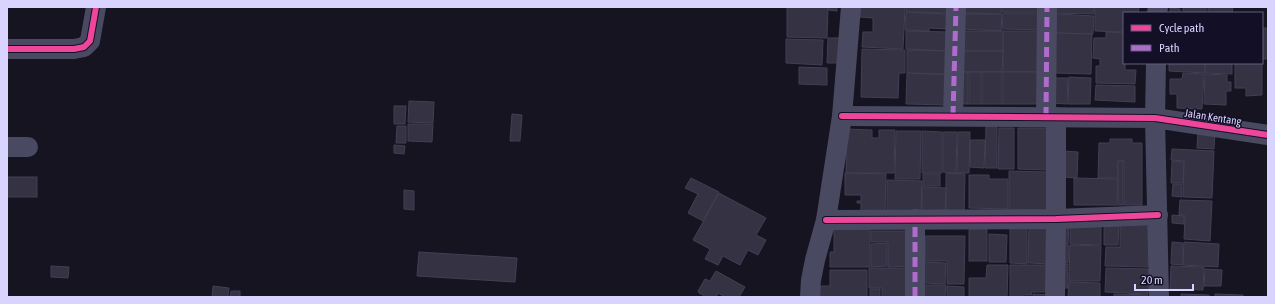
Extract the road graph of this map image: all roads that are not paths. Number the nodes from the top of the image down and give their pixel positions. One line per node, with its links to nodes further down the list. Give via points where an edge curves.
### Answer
1 (96, 7): 5 (street, via 90,41 84,48)
2 (851, 7): 7 (street)
3 (956, 7): 8 (street)
4 (1047, 7): 9 (street)
5 (7, 49)
6 (1156, 64): 10 (street)
7 (842, 116): 8 (street, Jalan Kentang); 17 (street)
8 (954, 116): 9 (street, Jalan Kentang)
9 (1051, 117): 10 (street, Jalan Kentang); 16 (street)
10 (1155, 118): 11 (street, Jalan Kentang); 14 (street)
11 (1268, 135)
12 (28, 147): 13 (street)
13 (7, 148)
14 (1158, 215): 16 (street); 21 (street)
15 (915, 219): 16 (street); 17 (street); 19 (street)
16 (1056, 219): 20 (street)
17 (826, 220): 18 (street, via 814,260)
18 (810, 297)
19 (915, 297)
20 (1055, 297)
21 (1159, 297)

